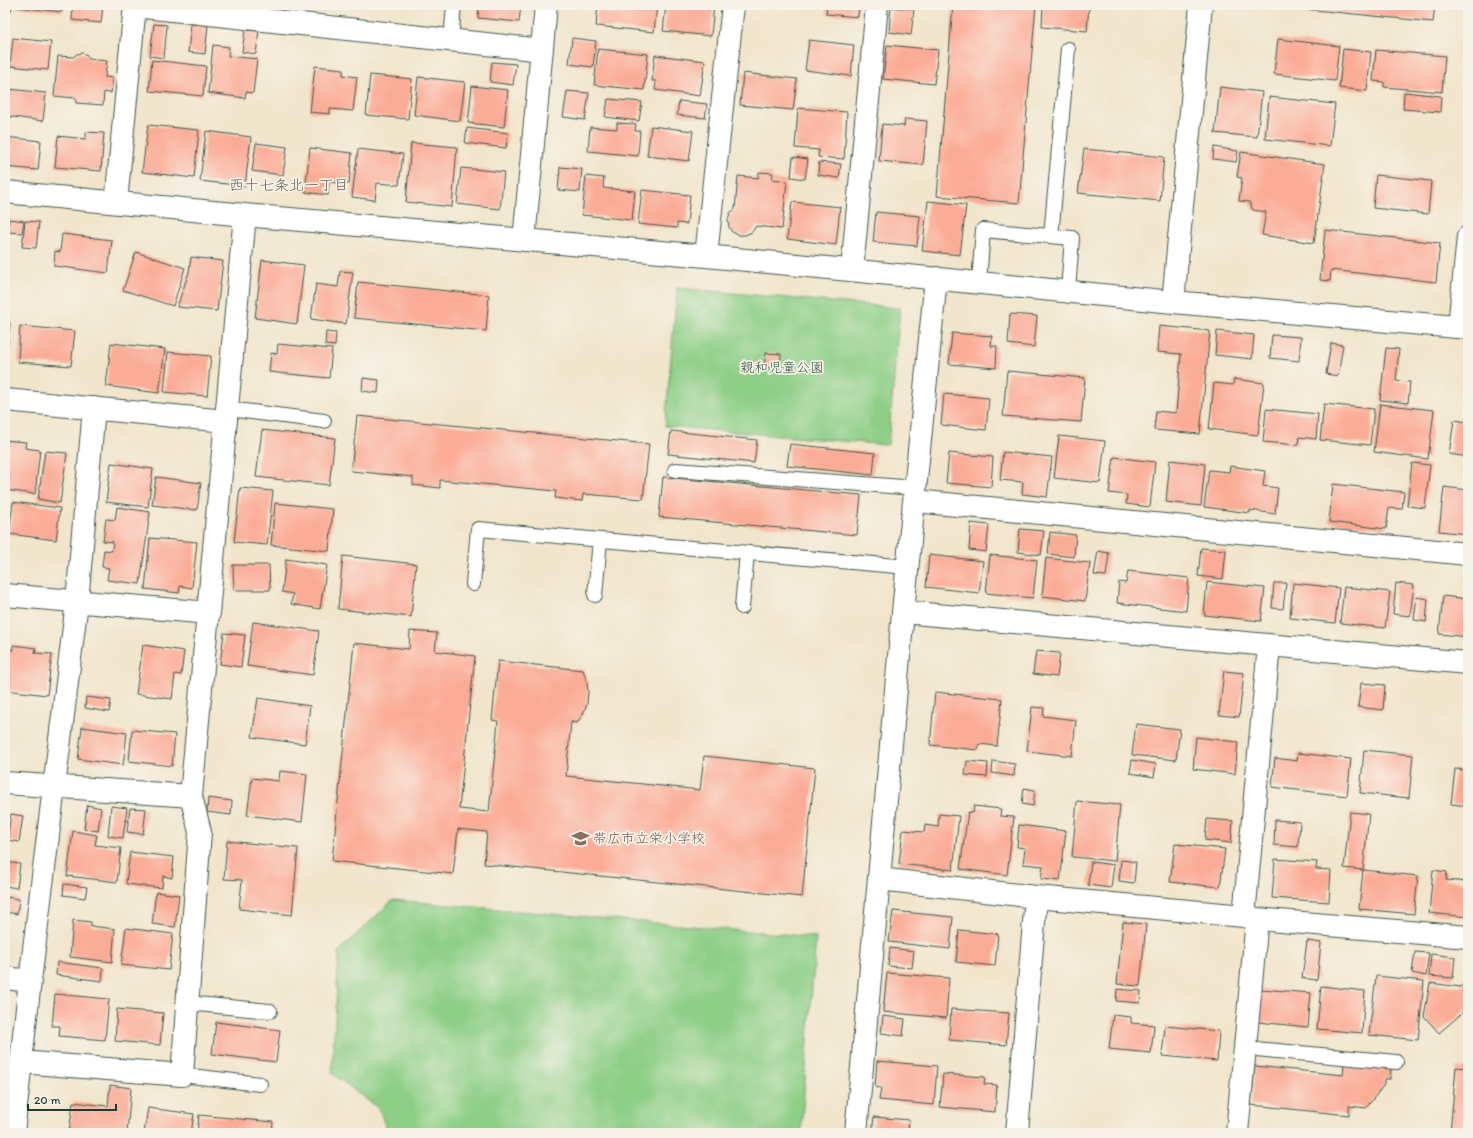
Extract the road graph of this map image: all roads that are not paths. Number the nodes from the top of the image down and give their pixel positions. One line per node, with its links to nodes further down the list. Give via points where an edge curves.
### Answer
1 (454, 5): 7 (lane)
2 (546, 5): 9 (street)
3 (733, 5): 16 (street)
4 (877, 5): 17 (street)
5 (1201, 5): 21 (street)
6 (135, 6): 7 (street); 11 (street)
7 (450, 40): 9 (street)
8 (1068, 49): 13 (lane)
9 (542, 50): 15 (street)
10 (5, 192): 11 (street)
11 (116, 202): 12 (street)
12 (245, 216): 15 (street); 25 (street)
13 (1051, 236): 19 (lane, via 983,230); 20 (lane, via 1072,238)
14 (1468, 237): 22 (street)
15 (524, 240): 16 (street)
16 (706, 256): 17 (street)
17 (852, 270): 18 (street)
18 (936, 278): 19 (street); 28 (street)
19 (979, 282): 20 (street)
20 (1068, 291): 21 (street)
21 (1174, 302): 22 (street)
22 (1464, 327)
23 (5, 400): 24 (street)
24 (94, 408): 25 (street); 36 (street)
25 (227, 415): 26 (lane); 39 (street)
26 (324, 421)
27 (675, 470): 28 (lane)
28 (915, 494): 31 (street); 32 (street)
29 (600, 540): 30 (lane); 33 (lane, via 478,529); 35 (lane)
30 (747, 553): 32 (lane); 37 (lane)
31 (1468, 554)
32 (908, 567): 38 (street)
33 (473, 584)
34 (5, 595): 36 (street)
35 (596, 595)
36 (77, 602): 39 (street); 43 (street)
37 (742, 608)
38 (903, 612): 40 (street); 45 (street)
39 (209, 613): 44 (street)
40 (1269, 645): 41 (street); 47 (street)
41 (1468, 663)
42 (5, 783): 43 (street)
43 (54, 787): 44 (street); 50 (street)
44 (192, 796): 51 (street, via 200,832)
45 (879, 879): 46 (street); 59 (street)
46 (1036, 897): 47 (street); 60 (street)
47 (1250, 918): 48 (street); 53 (street)
48 (1468, 937)
49 (5, 978): 50 (street)
50 (30, 981): 54 (street)
51 (187, 1003): 52 (lane); 56 (street)
52 (270, 1011)
53 (1245, 1048): 55 (lane); 61 (street)
54 (21, 1062): 56 (street); 58 (street)
55 (1396, 1062)
56 (182, 1075): 57 (lane)
57 (260, 1084)
58 (13, 1133)
59 (856, 1133)
60 (1017, 1133)
61 (1236, 1133)

